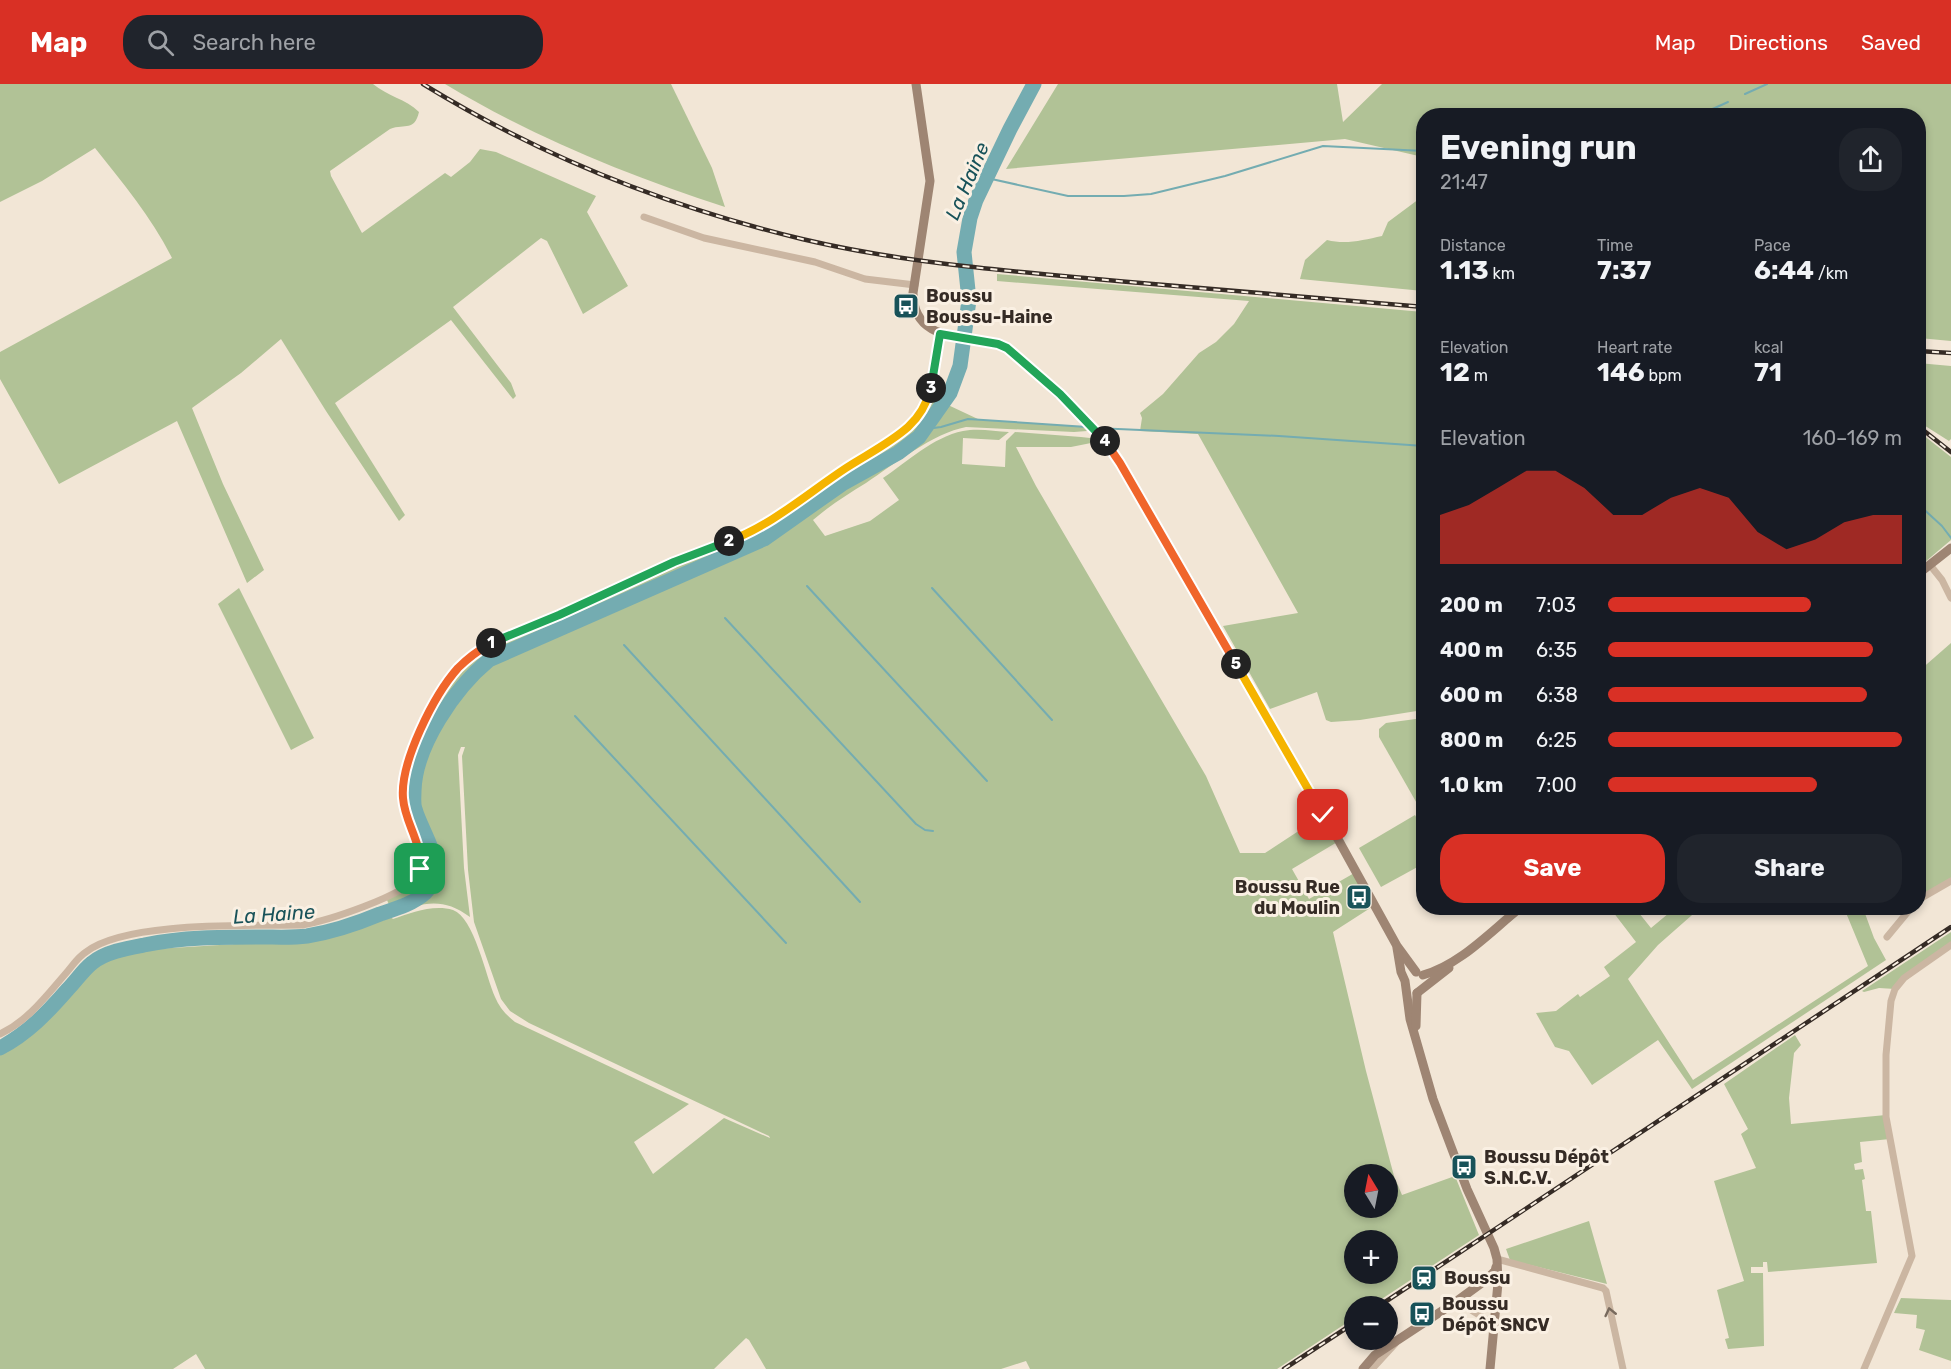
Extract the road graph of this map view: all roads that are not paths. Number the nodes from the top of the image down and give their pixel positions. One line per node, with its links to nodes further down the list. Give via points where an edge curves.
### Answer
1 (916, 84): 3 (street, via 930,181)
2 (644, 217): 3 (street, via 704,238 815,262 866,279)
3 (915, 285): 4 (street, via 913,301 917,312)
4 (940, 334): 15 (street, via 1007,348 1099,434 1126,473); 19 (street, via 929,396 914,420 899,434 756,529 496,640 458,668 428,714 407,767 404,805 421,862 417,876 407,887 345,914 310,924 170,929 105,941 81,956 38,1006)
5 (1950, 548): 6 (street)
6 (1930, 565): 7 (street); 8 (street)
7 (1926, 568)
8 (1951, 598)
9 (1951, 881): 10 (street)
10 (1926, 895)
11 (1511, 915): 16 (street, via 1456,959)
12 (1905, 915): 13 (street)
13 (1887, 937)
14 (1951, 945): 27 (street, via 1909,974 1895,989 1891,1001 1886,1115 1912,1256)
15 (1397, 946): 16 (street); 17 (street)
16 (1422, 977): 17 (street, via 1409,975); 18 (street, via 1422,992)
17 (1406, 984): 18 (street, via 1411,992); 20 (street)
18 (1417, 993): 20 (street)
19 (0, 1034)
20 (1417, 1038): 21 (street, via 1433,1099)
21 (1497, 1259): 22 (street, via 1492,1275); 23 (street); 26 (street, one-way to 21, via 1603,1288)
22 (1457, 1301): 23 (street); 24 (street, via 1375,1355)
23 (1494, 1325): 25 (street)
24 (1365, 1368)
25 (1490, 1369)
26 (1623, 1369)
27 (1864, 1369)

